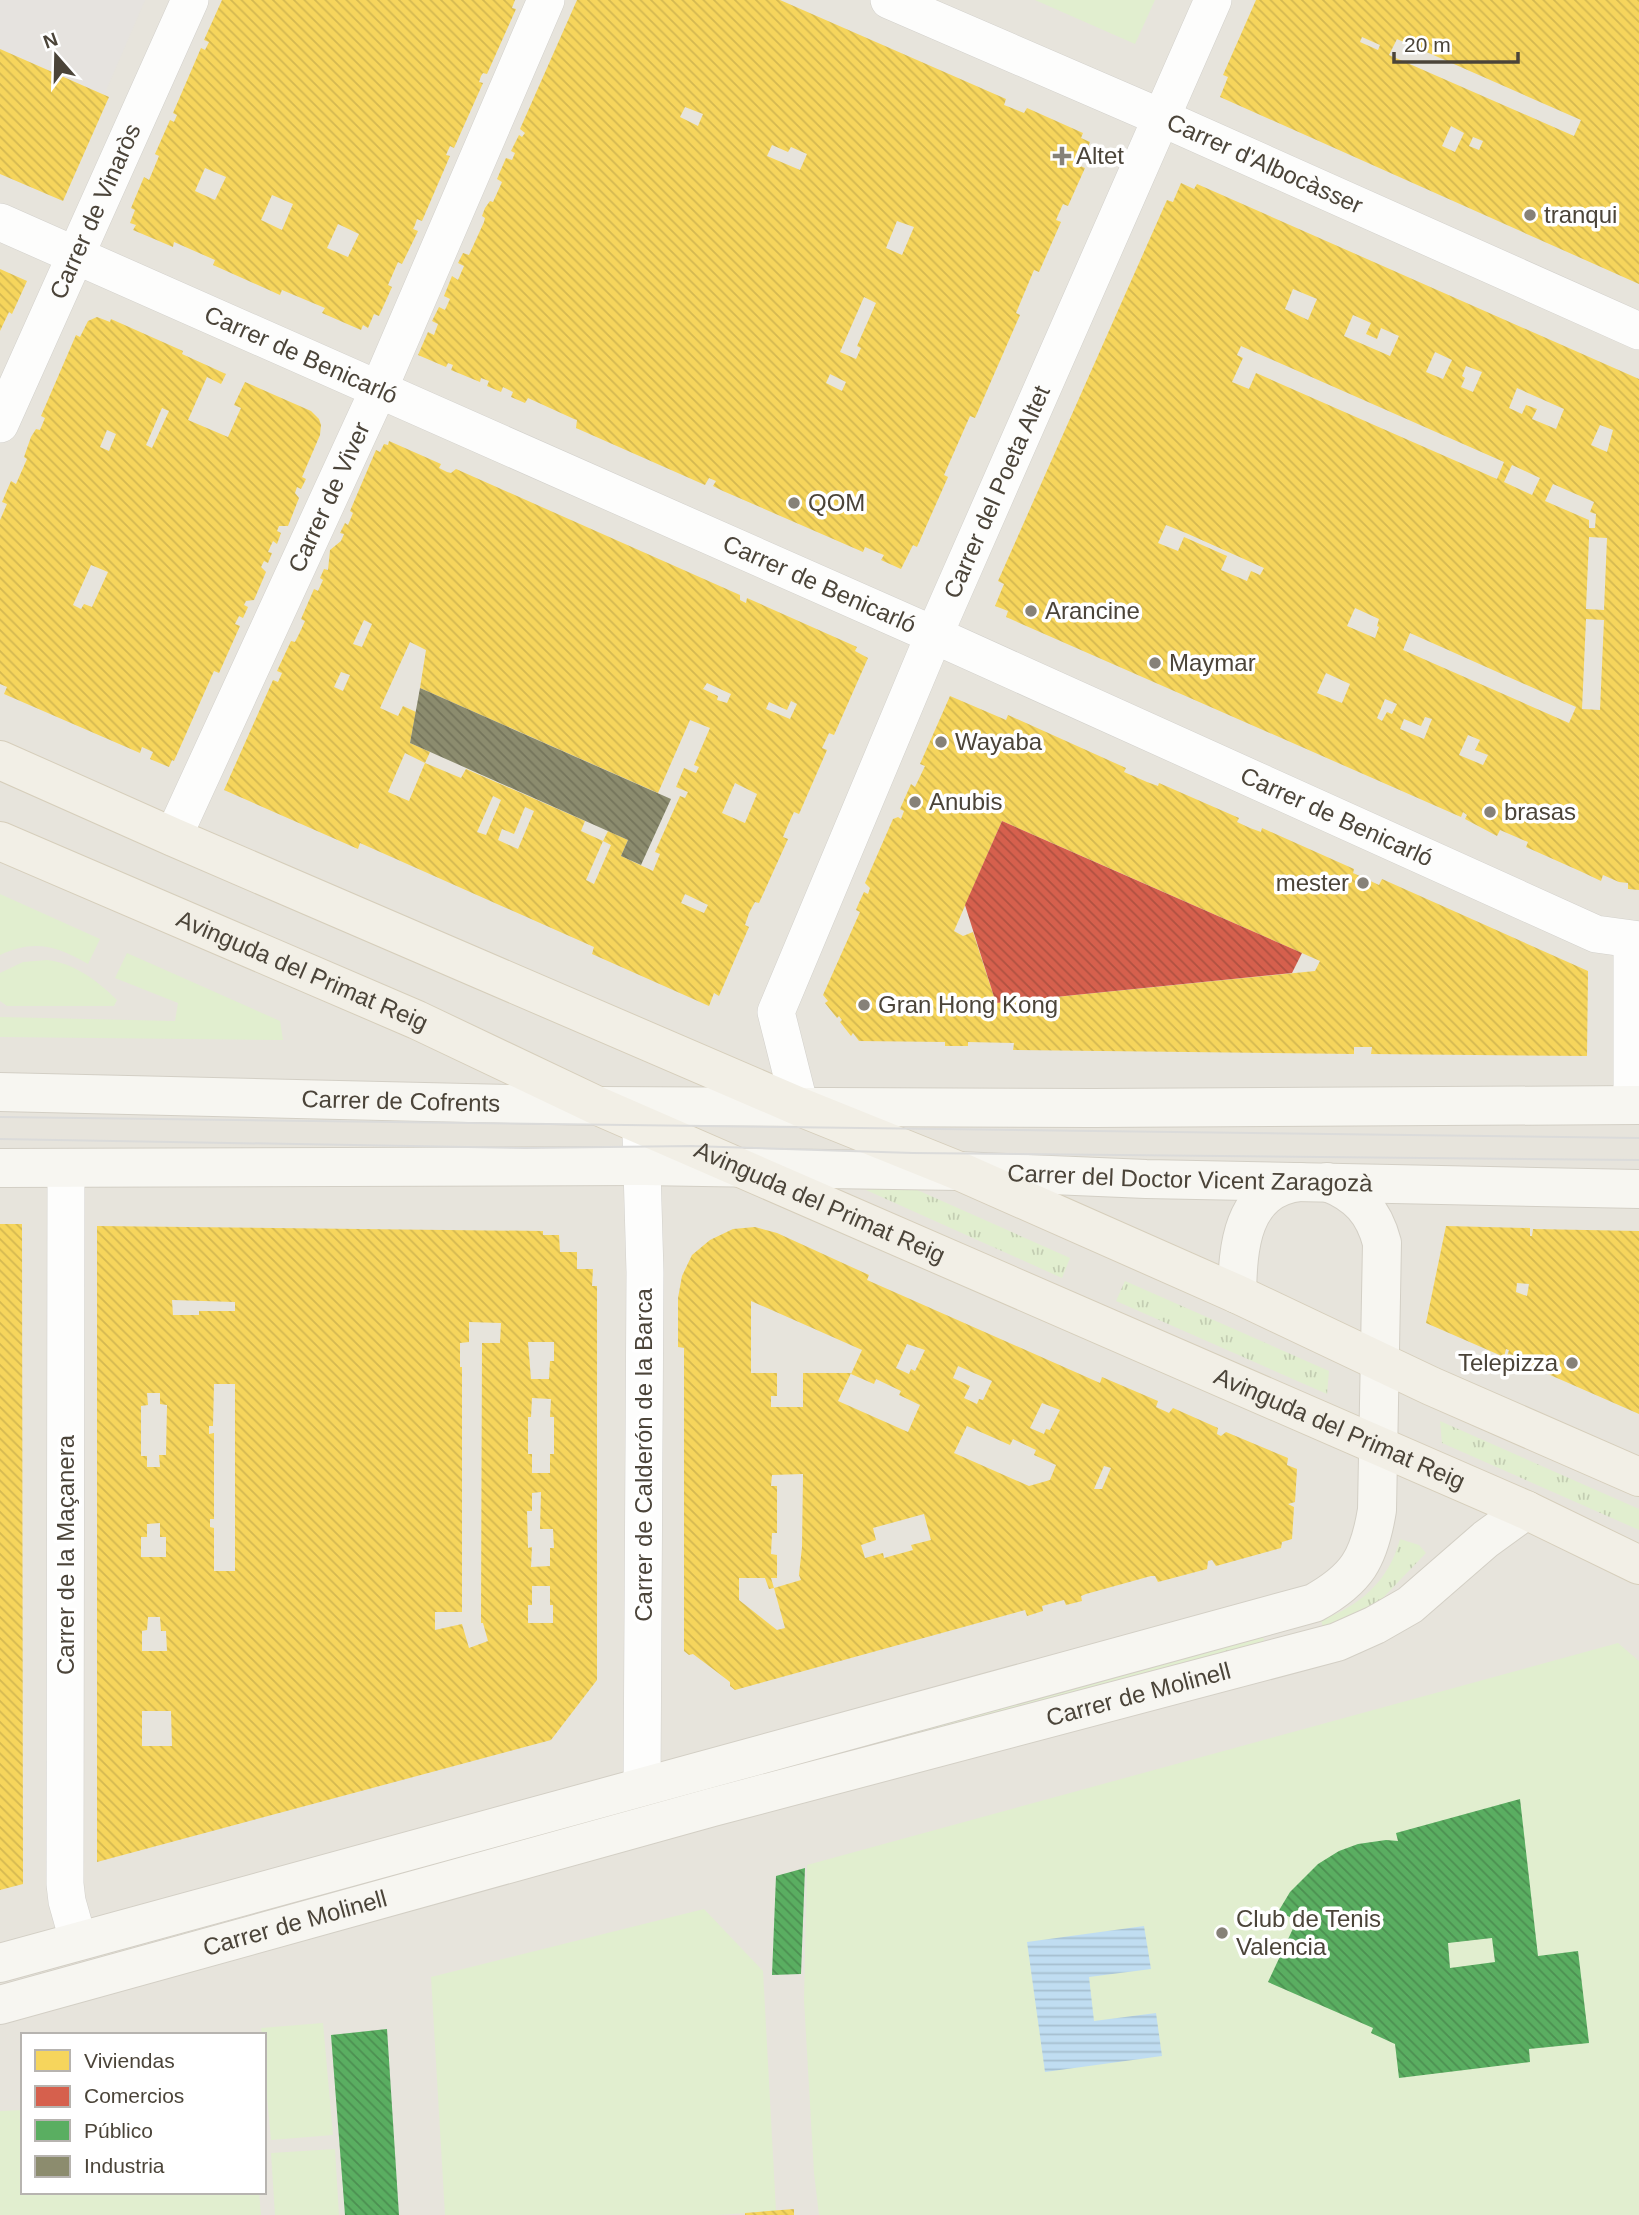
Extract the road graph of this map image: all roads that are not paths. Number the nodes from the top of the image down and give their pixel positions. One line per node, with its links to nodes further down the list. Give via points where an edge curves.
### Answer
1 (190, 0): 7 (street, Carrer de Vinaròs)
2 (546, 0): 9 (street, Carrer de Viver)
3 (889, 0): 5 (street, Carrer d'Albocàsser)
4 (1213, 0): 5 (street, Carrer del Poeta Altet)
5 (1162, 118): 8 (street, Carrer d'Albocàsser); 11 (street, Carrer del Poeta Altet)
6 (0, 222): 7 (street, Carrer de Benicarló)
7 (76, 256): 9 (street, Carrer de Benicarló); 10 (street, Carrer de Vinaròs)
8 (1639, 331)
9 (378, 391): 11 (street, Carrer de Benicarló); 13 (street, Carrer de Viver)
10 (0, 424)
11 (934, 635): 15 (street, Carrer de Benicarló, via 1596,934); 19 (street, Carrer del Poeta Altet, via 776,1012)
12 (0, 760): 13 (main road)
13 (173, 837): 19 (main road)
14 (0, 841): 18 (main road, Avinguda del Primat Reig, via 417,1020)
15 (1635, 940): 17 (street)
16 (0, 1092): 18 (street, Carrer de Cofrents)
17 (1636, 1105): 19 (street)
18 (598, 1106): 19 (street, Carrer de Cofrents); 20 (main road, Avinguda del Primat Reig)
19 (800, 1107): 25 (main road)
20 (640, 1124): 21 (street, Carrer de Calderón de la Barca); 22 (main road, Avinguda del Primat Reig)
21 (642, 1166): 22 (street); 24 (street); 35 (street, Carrer de Calderón de la Barca)
22 (739, 1167): 25 (street, Carrer del Doctor Vicent Zaragozà); 30 (main road, Avinguda del Primat Reig)
23 (0, 1168): 24 (street)
24 (66, 1168): 39 (street, Carrer de la Maçanera, via 65,1884)
25 (959, 1171): 26 (street, Carrer del Doctor Vicent Zaragozà); 28 (main road)
26 (1318, 1182): 27 (street, Carrer del Doctor Vicent Zaragozà); 28 (street, via 1294,1183 1270,1194 1248,1218 1240,1244); 29 (street, Carrer de Molinell, via 1353,1194 1377,1224 1382,1243)
27 (1639, 1189)
28 (1237, 1294): 29 (main road)
29 (1381, 1362): 30 (street, Carrer de Molinell); 31 (main road)
30 (1379, 1445): 32 (main road, Avinguda del Primat Reig); 34 (street, Carrer de Molinell, via 1377,1510 1368,1552 1354,1575 1314,1603)
31 (1639, 1477)
32 (1526, 1510): 33 (main road, Avinguda del Primat Reig); 37 (street, Carrer de Molinell, via 1410,1605 1337,1642)
33 (1639, 1565)
34 (703, 1770): 35 (street, Carrer de Molinell); 37 (street)
35 (642, 1787): 36 (street, Carrer de Molinell)
36 (581, 1803): 38 (street); 39 (street, Carrer de Molinell)
37 (713, 1807): 38 (street, Carrer de Molinell)
38 (591, 1842): 41 (street, Carrer de Molinell)
39 (78, 1940): 40 (street, Carrer de Molinell)
40 (0, 1963)
41 (0, 2005)

